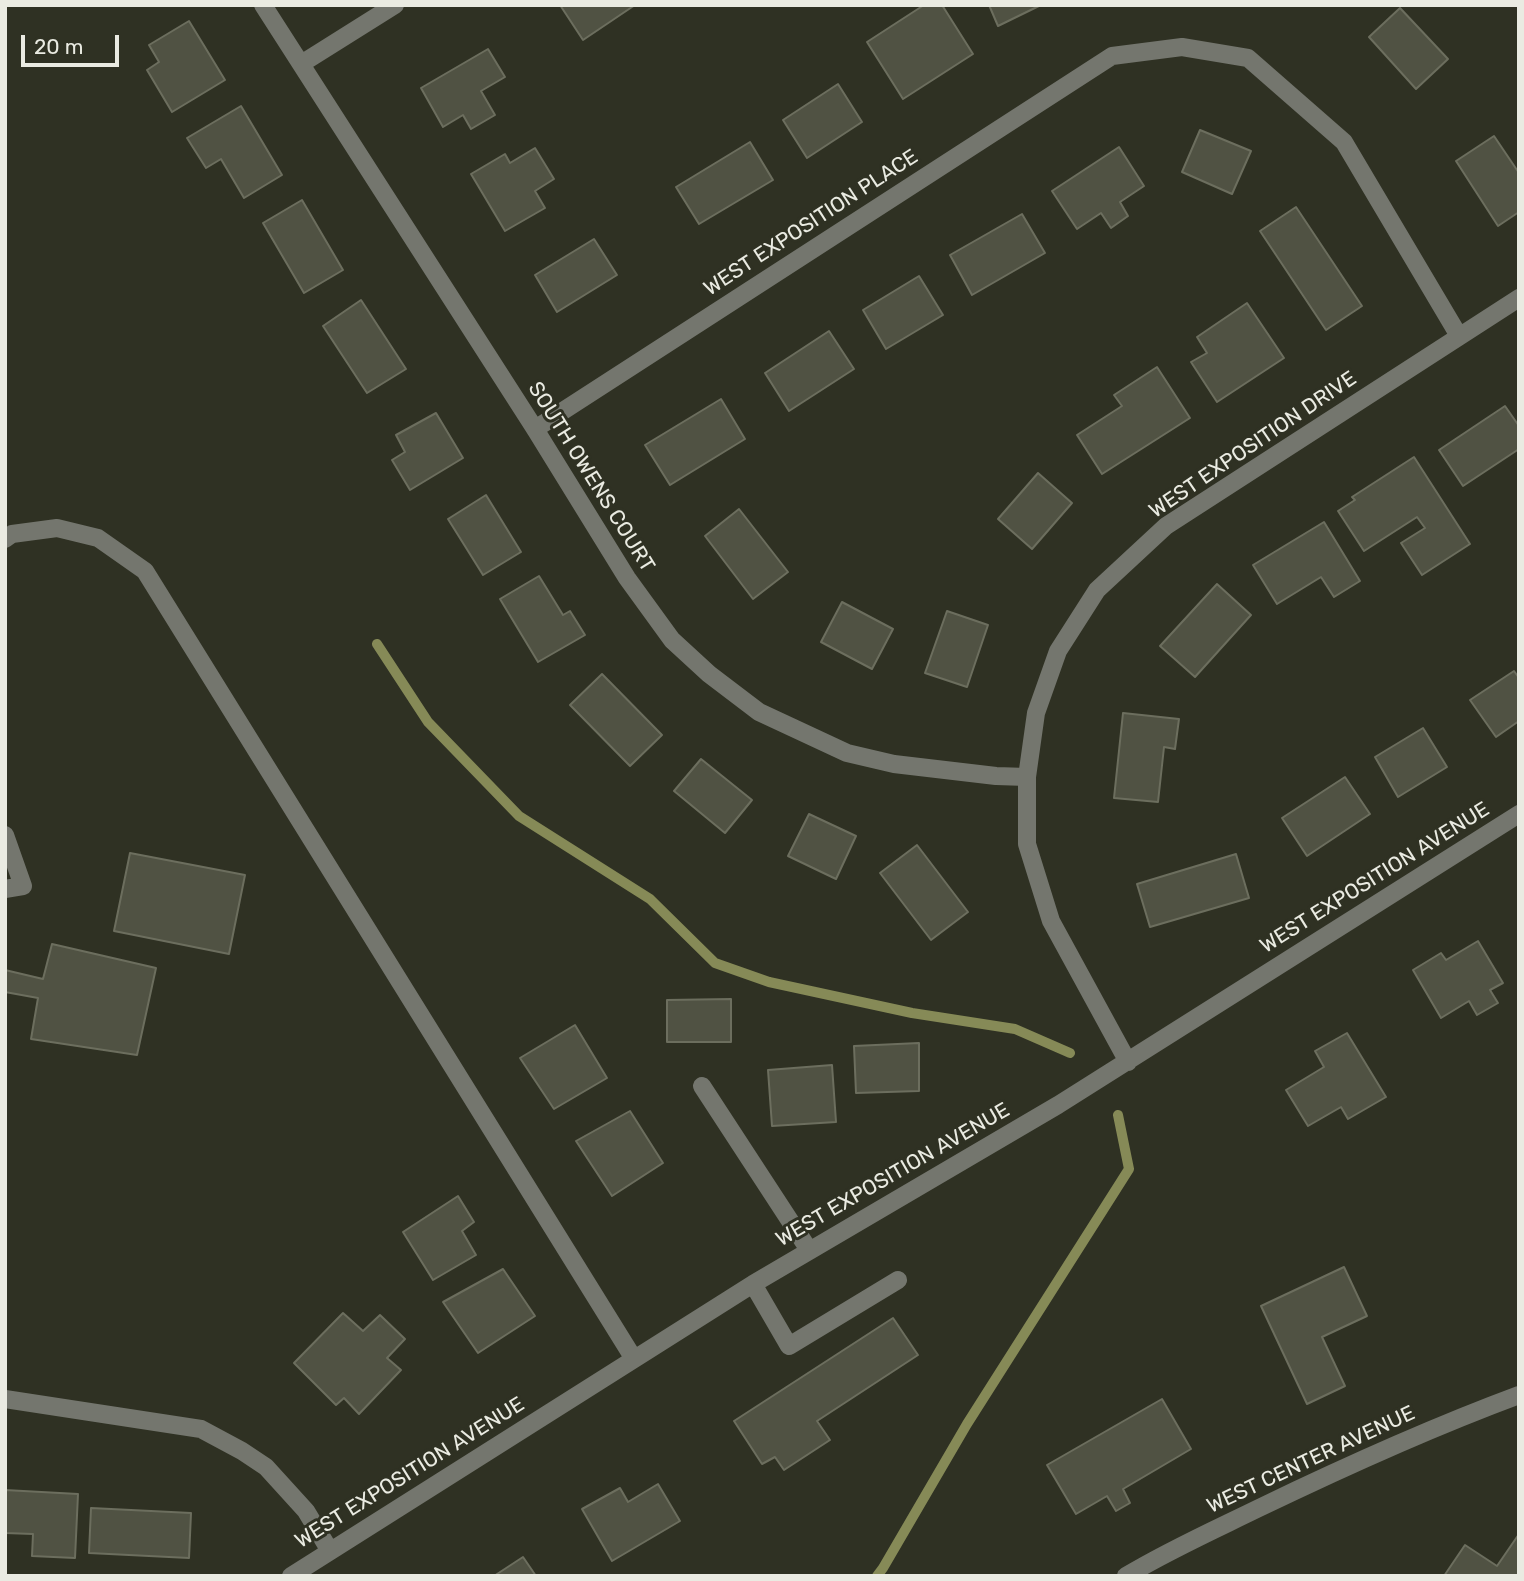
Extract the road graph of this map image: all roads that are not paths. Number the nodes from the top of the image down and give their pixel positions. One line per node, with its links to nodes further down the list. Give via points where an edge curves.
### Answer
1 (263, 5): 3 (street, SOUTH OWENS COURT)
2 (395, 5): 3 (street)
3 (301, 64): 6 (street, SOUTH OWENS COURT)
4 (1519, 299): 5 (street, WEST EXPOSITION DRIVE)
5 (1459, 337): 6 (street, WEST EXPOSITION PLACE, via 1344,142 1248,58 1182,47 1112,56); 8 (street, WEST EXPOSITION DRIVE, via 1166,526 1097,590 1058,651 1036,713)
6 (535, 429): 8 (street, SOUTH OWENS COURT, via 627,578 672,640 759,712 859,756 894,764)
7 (5, 539): 17 (street, via 57,528 98,538 145,571)
8 (1027, 777): 12 (street, WEST EXPOSITION DRIVE, via 1027,844 1051,921)
9 (1519, 814): 12 (street, WEST EXPOSITION AVENUE)
10 (5, 835): 11 (street, via 23,886)
11 (5, 889)
12 (1128, 1062): 14 (street, WEST EXPOSITION AVENUE)
13 (702, 1086): 14 (street)
14 (809, 1250): 16 (street, WEST EXPOSITION AVENUE)
15 (898, 1280): 16 (street, via 789,1346)
16 (753, 1284): 17 (street, WEST EXPOSITION AVENUE)
17 (634, 1359): 20 (street, WEST EXPOSITION AVENUE)
18 (1519, 1395): 22 (street, WEST CENTER AVENUE, via 1308,1484)
19 (5, 1399): 20 (street, via 201,1429 266,1467 306,1511)
20 (330, 1551): 21 (street, WEST EXPOSITION AVENUE)
21 (291, 1576)
22 (1126, 1576)

